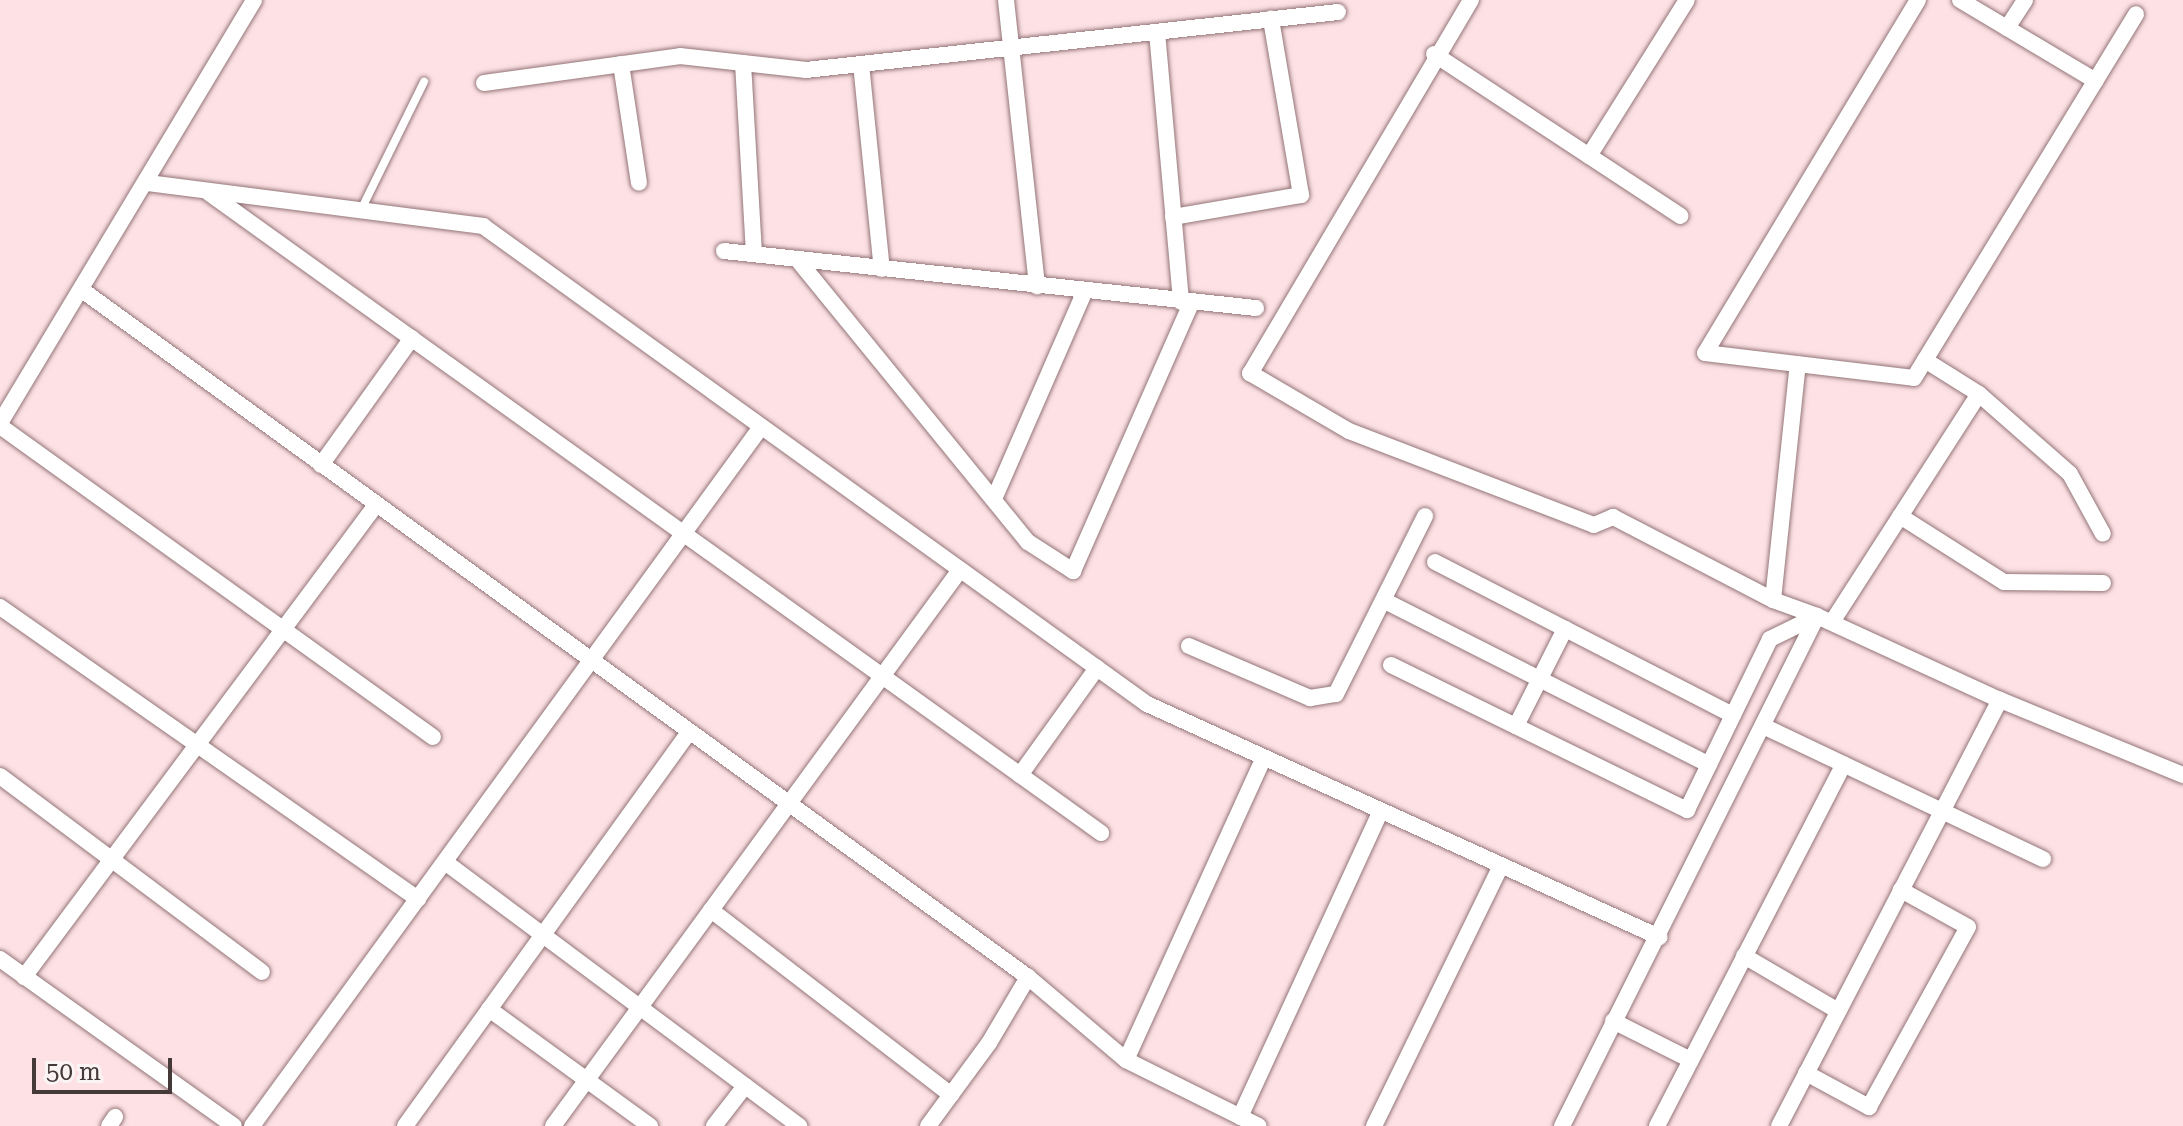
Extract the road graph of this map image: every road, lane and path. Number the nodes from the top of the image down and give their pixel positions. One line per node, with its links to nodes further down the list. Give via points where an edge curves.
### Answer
1 (254, 0): 22 (street)
2 (1006, 0): 13 (street)
3 (1471, 0): 14 (street)
4 (1687, 0): 21 (street)
5 (1918, 0): 39 (street, via 1705,353)
6 (1960, 0): 11 (street)
7 (2025, 0): 11 (street)
8 (1338, 12): 10 (street)
9 (2136, 15): 18 (street)
10 (1271, 19): 12 (street); 27 (street, via 1301,195)
11 (2007, 28): 18 (street)
12 (1157, 32): 13 (street); 27 (street)
13 (1012, 48): 17 (street); 32 (street)
14 (1434, 54): 21 (street); 53 (street, via 1250,373 1349,431 1594,525 1613,517)
15 (743, 63): 16 (street, via 680,56); 17 (street, via 806,70); 29 (street)
16 (621, 64): 20 (street); 23 (street)
17 (861, 64): 31 (street)
18 (2096, 81): 38 (street)
19 (424, 82): 25 (lane)
20 (484, 83)
21 (1589, 156): 26 (street)
22 (148, 183): 24 (street); 33 (street)
23 (639, 183)
24 (206, 190): 25 (street); 37 (street)
25 (361, 210): 42 (street, via 483,226)
26 (1681, 216)
27 (1173, 217): 35 (street)
28 (724, 251): 29 (street)
29 (754, 254): 30 (street)
30 (797, 259): 31 (street); 44 (street)
31 (882, 269): 32 (street)
32 (1037, 286): 34 (street)
33 (82, 290): 41 (street); 43 (street)
34 (1085, 291): 35 (street); 44 (street)
35 (1186, 302): 36 (street); 44 (street, via 1073,571 1028,542)
36 (1256, 308)
37 (412, 338): 43 (street); 48 (street)
38 (1925, 360): 39 (street, via 1914,378); 40 (street)
39 (1798, 364): 53 (street)
40 (1979, 394): 47 (street); 49 (street, via 2070,474)
41 (0, 425): 57 (street)
42 (761, 427): 48 (street); 51 (street)
43 (321, 465): 45 (street)
44 (994, 499)
45 (376, 505): 57 (street); 60 (street)
46 (1425, 516): 54 (street)
47 (1900, 516): 52 (street, via 2004,582); 56 (street)
48 (684, 533): 60 (street); 63 (street)
49 (2103, 534)
50 (1435, 562): 58 (street)
51 (960, 570): 62 (street); 63 (street)
52 (2103, 583)
53 (1773, 600): 56 (street)
54 (1385, 601): 59 (street, via 1345,683 1326,699 1310,698); 64 (street)
55 (0, 607): 71 (street)
56 (1824, 619): 65 (street); 66 (street, via 1770,639); 68 (street)
57 (283, 629): 70 (street); 71 (street)
58 (1565, 629): 64 (street); 66 (street)
59 (1189, 646)
60 (590, 661): 69 (street); 84 (street)
61 (1391, 665): 67 (street)
62 (1097, 668): 72 (street, via 1160,711); 75 (street)
63 (882, 676): 75 (street); 78 (street)
64 (1540, 679): 67 (street); 74 (street)
65 (2000, 700): 76 (street); 79 (street)
66 (1733, 715): 74 (street)
67 (1516, 726): 74 (street, via 1687,810)
68 (1763, 726): 73 (street); 90 (street)
69 (688, 733): 78 (street); 89 (street)
70 (433, 737)
71 (197, 745): 83 (street); 87 (street)
72 (1263, 760): 80 (street); 100 (street)
73 (1844, 764): 79 (street); 91 (street)
74 (1709, 765)
75 (1020, 775): 81 (street)
76 (2183, 775)
77 (0, 776): 83 (street)
78 (787, 805): 88 (street); 95 (street)
79 (1942, 811): 82 (street); 86 (street)
80 (1380, 812): 85 (street); 106 (street)
81 (1101, 833)
82 (2043, 859)
83 (111, 860): 93 (street); 94 (street)
84 (445, 862): 87 (street); 89 (street)
85 (1501, 866): 90 (street); 116 (street)
86 (1901, 890): 98 (street); 102 (street, via 1968,927 1869,1107)
87 (418, 899): 109 (street)
88 (711, 910): 96 (street); 105 (street)
89 (543, 935): 96 (street); 97 (street)
90 (1659, 937): 99 (street)
91 (1744, 956): 98 (street); 101 (street)
92 (0, 959): 94 (street)
93 (262, 972)
94 (24, 977): 108 (street)
95 (1028, 977): 100 (street); 105 (street)
96 (640, 1007): 103 (street); 104 (street)
97 (489, 1009): 103 (street); 110 (street)
98 (1838, 1011): 102 (street)
99 (1613, 1021): 101 (street); 117 (street)
100 (1126, 1060): 106 (street)
101 (1691, 1060): 118 (street)
102 (1806, 1073): 119 (street)
103 (588, 1078): 111 (street); 112 (street)
104 (745, 1086): 107 (street); 113 (street)
105 (951, 1095): 114 (street)
106 (1240, 1117): 115 (street)
107 (789, 1123)
108 (234, 1126)
109 (252, 1126)
110 (405, 1126)
111 (553, 1126)
112 (650, 1126)
113 (714, 1126)
114 (928, 1126)
115 (1259, 1126)
116 (1374, 1126)
117 (1562, 1126)
118 (1657, 1126)
119 (1779, 1126)

